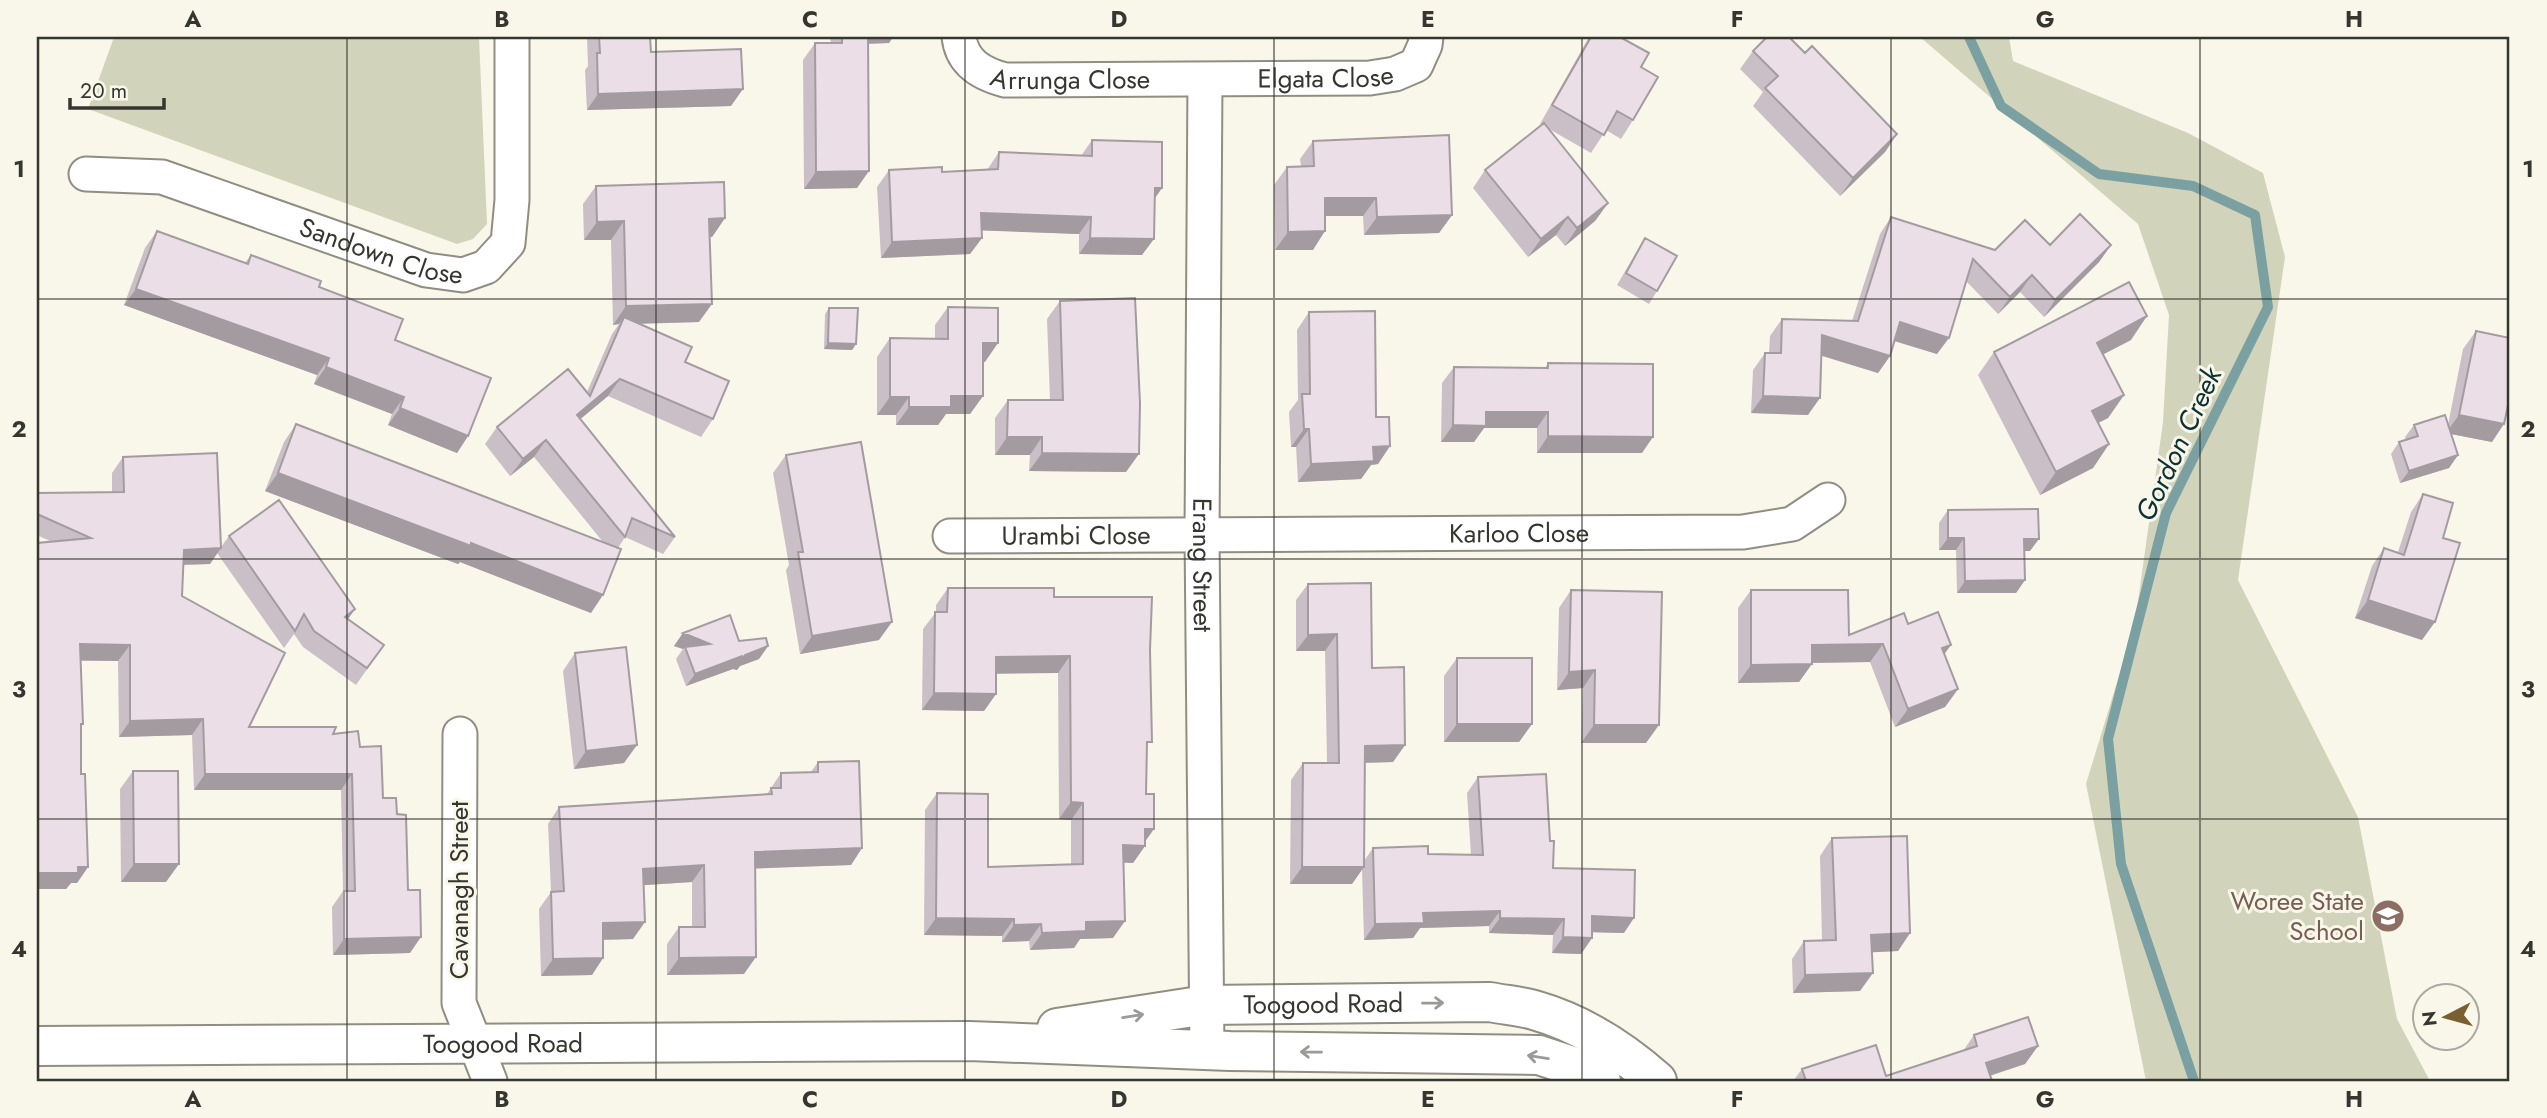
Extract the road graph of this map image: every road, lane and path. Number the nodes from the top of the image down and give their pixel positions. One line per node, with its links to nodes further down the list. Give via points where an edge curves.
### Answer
1 (512, 37): 5 (street, Sandown Close, via 508,243 486,268 463,275 426,270 162,177)
2 (959, 37): 4 (street, Arrunga Close, via 969,62 986,75 1005,80)
3 (1426, 37): 4 (street, Elgata Close, via 1416,65 1395,74)
4 (1205, 80): 7 (street, Erang Street)
5 (86, 174)
6 (1828, 500): 7 (street, Karloo Close, via 1792,524 1743,532)
7 (1202, 535): 8 (street, Urambi Close); 10 (street, Erang Street)
8 (950, 536)
9 (460, 734): 12 (street, Cavanagh Street, via 459,1003)
10 (1206, 1005): 11 (street, Toogood Road, one-way to 10); 14 (street, Erang Street); 17 (street, Toogood Road, one-way to 17, via 1490,1002 1534,1010 1579,1028 1629,1056)
11 (969, 1041): 12 (street, Toogood Road); 14 (street, Toogood Road)
12 (474, 1044): 13 (street, Toogood Road); 15 (street, Cavanagh Street)
13 (37, 1046)
14 (1207, 1050): 16 (street, Toogood Road, one-way to 14, via 1539,1055)
15 (490, 1081)
16 (1601, 1081)
17 (1657, 1081)

